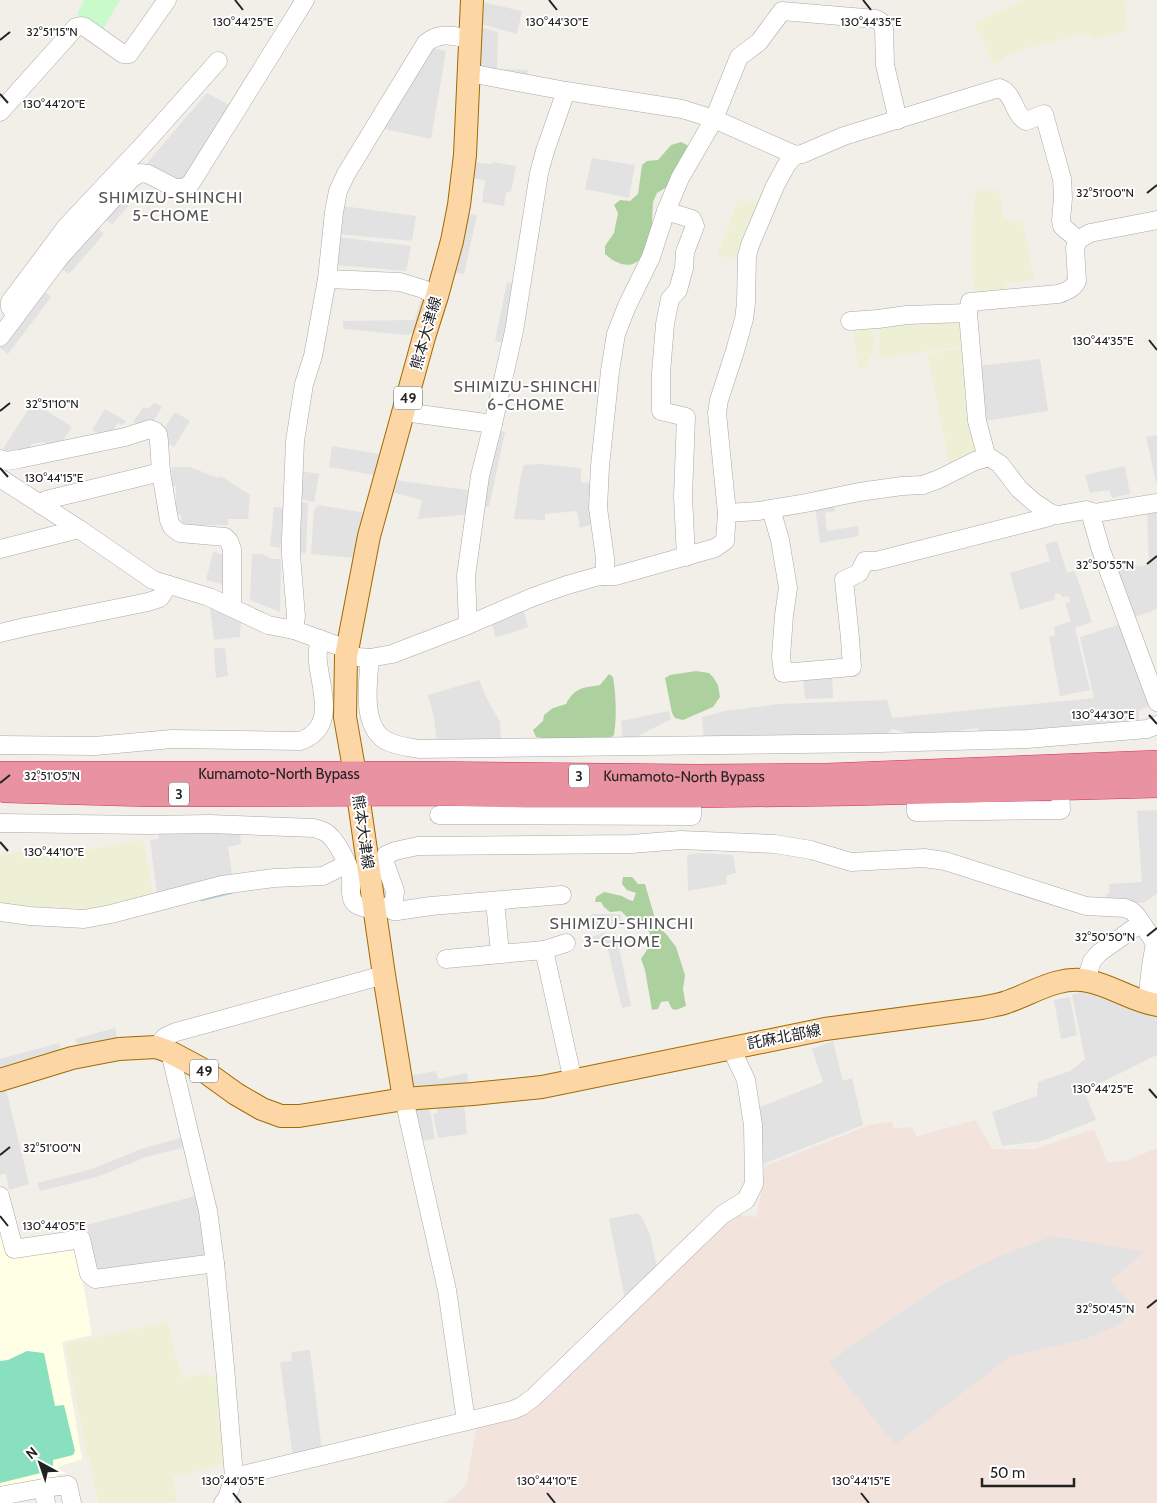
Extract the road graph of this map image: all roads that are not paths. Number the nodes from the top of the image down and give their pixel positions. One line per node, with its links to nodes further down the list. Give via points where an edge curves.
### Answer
1 (167, 0): 9 (street, via 126,55 85,27 76,27)
2 (306, 0): 19 (street, via 192,183 184,188 175,188 140,172 131,178 60,257)
3 (472, 0): 5 (main road, 熊本大津線 / 49)
4 (786, 6): 10 (street, via 759,42 739,57); 11 (street, via 881,22 885,65)
5 (471, 38): 7 (main road, 熊本大津線 / 49); 16 (street, via 434,36 426,43 346,174 338,191 334,212)
6 (218, 61): 19 (street, via 66,227 10,302)
7 (469, 73): 8 (street); 17 (main road, 熊本大津線 / 49, via 459,205)
8 (566, 91): 10 (street, via 682,109); 23 (street, via 539,173 514,332)
9 (0, 112)
10 (714, 120): 12 (street); 13 (street, via 680,178)
11 (898, 120): 12 (street); 15 (street, via 999,88 1007,92 1020,118 1026,121 1044,114 1062,179 1062,226)
12 (795, 155): 31 (street, via 775,186 750,246 744,319 718,400)
13 (666, 211): 36 (street, via 692,219 695,226 685,252 678,290 670,299 661,373 661,412 686,417 683,496); 37 (street, via 651,257 616,334 598,508)
14 (1157, 220): 15 (street, via 1090,233)
15 (1078, 240): 18 (street, via 1075,285 1058,294 970,302)
16 (327, 279): 17 (street, via 400,282); 41 (street, via 295,441 291,538)
17 (437, 296): 22 (main road, 熊本大津線 / 49)
18 (968, 313): 20 (street); 24 (street, via 977,421)
19 (16, 316): 21 (street)
20 (850, 321)
21 (0, 337)
22 (404, 412): 23 (street); 44 (main road, 熊本大津線 / 49, via 369,536)
23 (493, 424): 40 (street, via 480,476 466,576)
24 (987, 458): 30 (street, via 923,485 859,492); 33 (street, via 1000,464 1019,489)
25 (0, 459): 26 (street, via 19,459 150,429 158,434)
26 (161, 472): 29 (street, via 46,500); 39 (street, via 172,528 180,533 225,537 229,541 232,549)
27 (0, 478): 29 (street)
28 (1157, 503): 32 (street)
29 (41, 505): 34 (street)
30 (771, 509): 31 (street); 33 (street, via 788,588 781,657 783,673 852,667 844,580 859,574 865,562 1049,518)
31 (727, 513): 36 (street, via 725,541 715,548)
32 (1094, 513): 33 (street, via 1086,510); 46 (street, via 1092,519 1101,550)
33 (1052, 514)
34 (79, 529): 35 (street); 38 (street, via 153,580)
35 (0, 549)
36 (686, 557): 37 (street)
37 (605, 576): 40 (street, via 550,590)
38 (168, 585): 39 (street, via 209,596); 42 (street, via 160,598 148,602)
39 (232, 607): 41 (street, via 268,625)
40 (468, 625): 45 (street, via 392,654)
41 (294, 630): 43 (street)
42 (0, 633)
43 (320, 639): 44 (street); 48 (street, via 318,662 323,721 310,738 300,742 172,739 94,746)
44 (347, 652): 45 (street); 51 (main road, 熊本大津線 / 49, via 345,717)
45 (370, 658): 47 (street, via 367,689 373,725 384,739 419,749 769,746 1027,739 1147,729)
46 (1157, 702)
47 (1157, 725)
48 (0, 745)
49 (1157, 763): 51 (highway, Kumamoto-North Bypass / 3, via 827,776)
50 (0, 774): 51 (highway, Kumamoto-North Bypass / 3)
51 (356, 784): 53 (highway, Kumamoto-North Bypass / 3, via 150,794); 54 (highway, Kumamoto-North Bypass / 3); 60 (main road, 熊本大津線 / 49)
52 (1157, 784): 54 (highway, Kumamoto-North Bypass / 3, via 692,795)
53 (0, 790)
54 (525, 806): 55 (street)
55 (439, 815)
56 (0, 823): 57 (street, via 314,828 333,839)
57 (347, 864): 60 (street, via 352,877 354,903 360,908); 61 (street, via 323,876 222,885 84,919)
58 (562, 895): 59 (street)
59 (495, 902): 60 (street, via 397,911); 65 (street)
60 (381, 908): 62 (street, via 394,901 395,891 384,863 386,856 395,850 418,846 632,844 681,840 774,844 811,850 851,862 924,858 945,861 1086,906 1125,908); 67 (main road, 熊本大津線 / 49)
61 (0, 912)
62 (1142, 923): 68 (street, via 1098,953); 69 (street, via 1155,943 1151,966)
63 (566, 944): 64 (street)
64 (544, 950): 65 (street); 73 (street)
65 (500, 953): 66 (street)
66 (446, 960)
67 (384, 975): 71 (street, via 176,1032 165,1037); 74 (main road, 熊本大津線 / 49)
68 (1086, 980): 69 (main road, 託麻北部線); 70 (main road, 託麻北部線, via 1066,980 1006,1003 981,1008 825,1029)
69 (1152, 1004)
70 (731, 1048): 73 (main road, 託麻北部線); 77 (street, via 746,1080 753,1125 754,1184 746,1200 722,1214 522,1406)
71 (163, 1050): 72 (main road, via 119,1049 72,1058); 74 (main road, 49, via 200,1068 262,1109 281,1116); 76 (street, via 208,1210)
72 (0, 1080)
73 (573, 1081): 74 (main road, 託麻北部線, via 542,1087)
74 (404, 1099): 77 (street, via 447,1290)
75 (0, 1196): 76 (street, via 14,1249 81,1239 88,1274 95,1279)
76 (214, 1263): 78 (street)
77 (466, 1421): 78 (street)
78 (234, 1477): 81 (street)
79 (0, 1496): 80 (street)
80 (44, 1496): 82 (street, via 68,1485)
81 (228, 1501)
82 (72, 1503)

